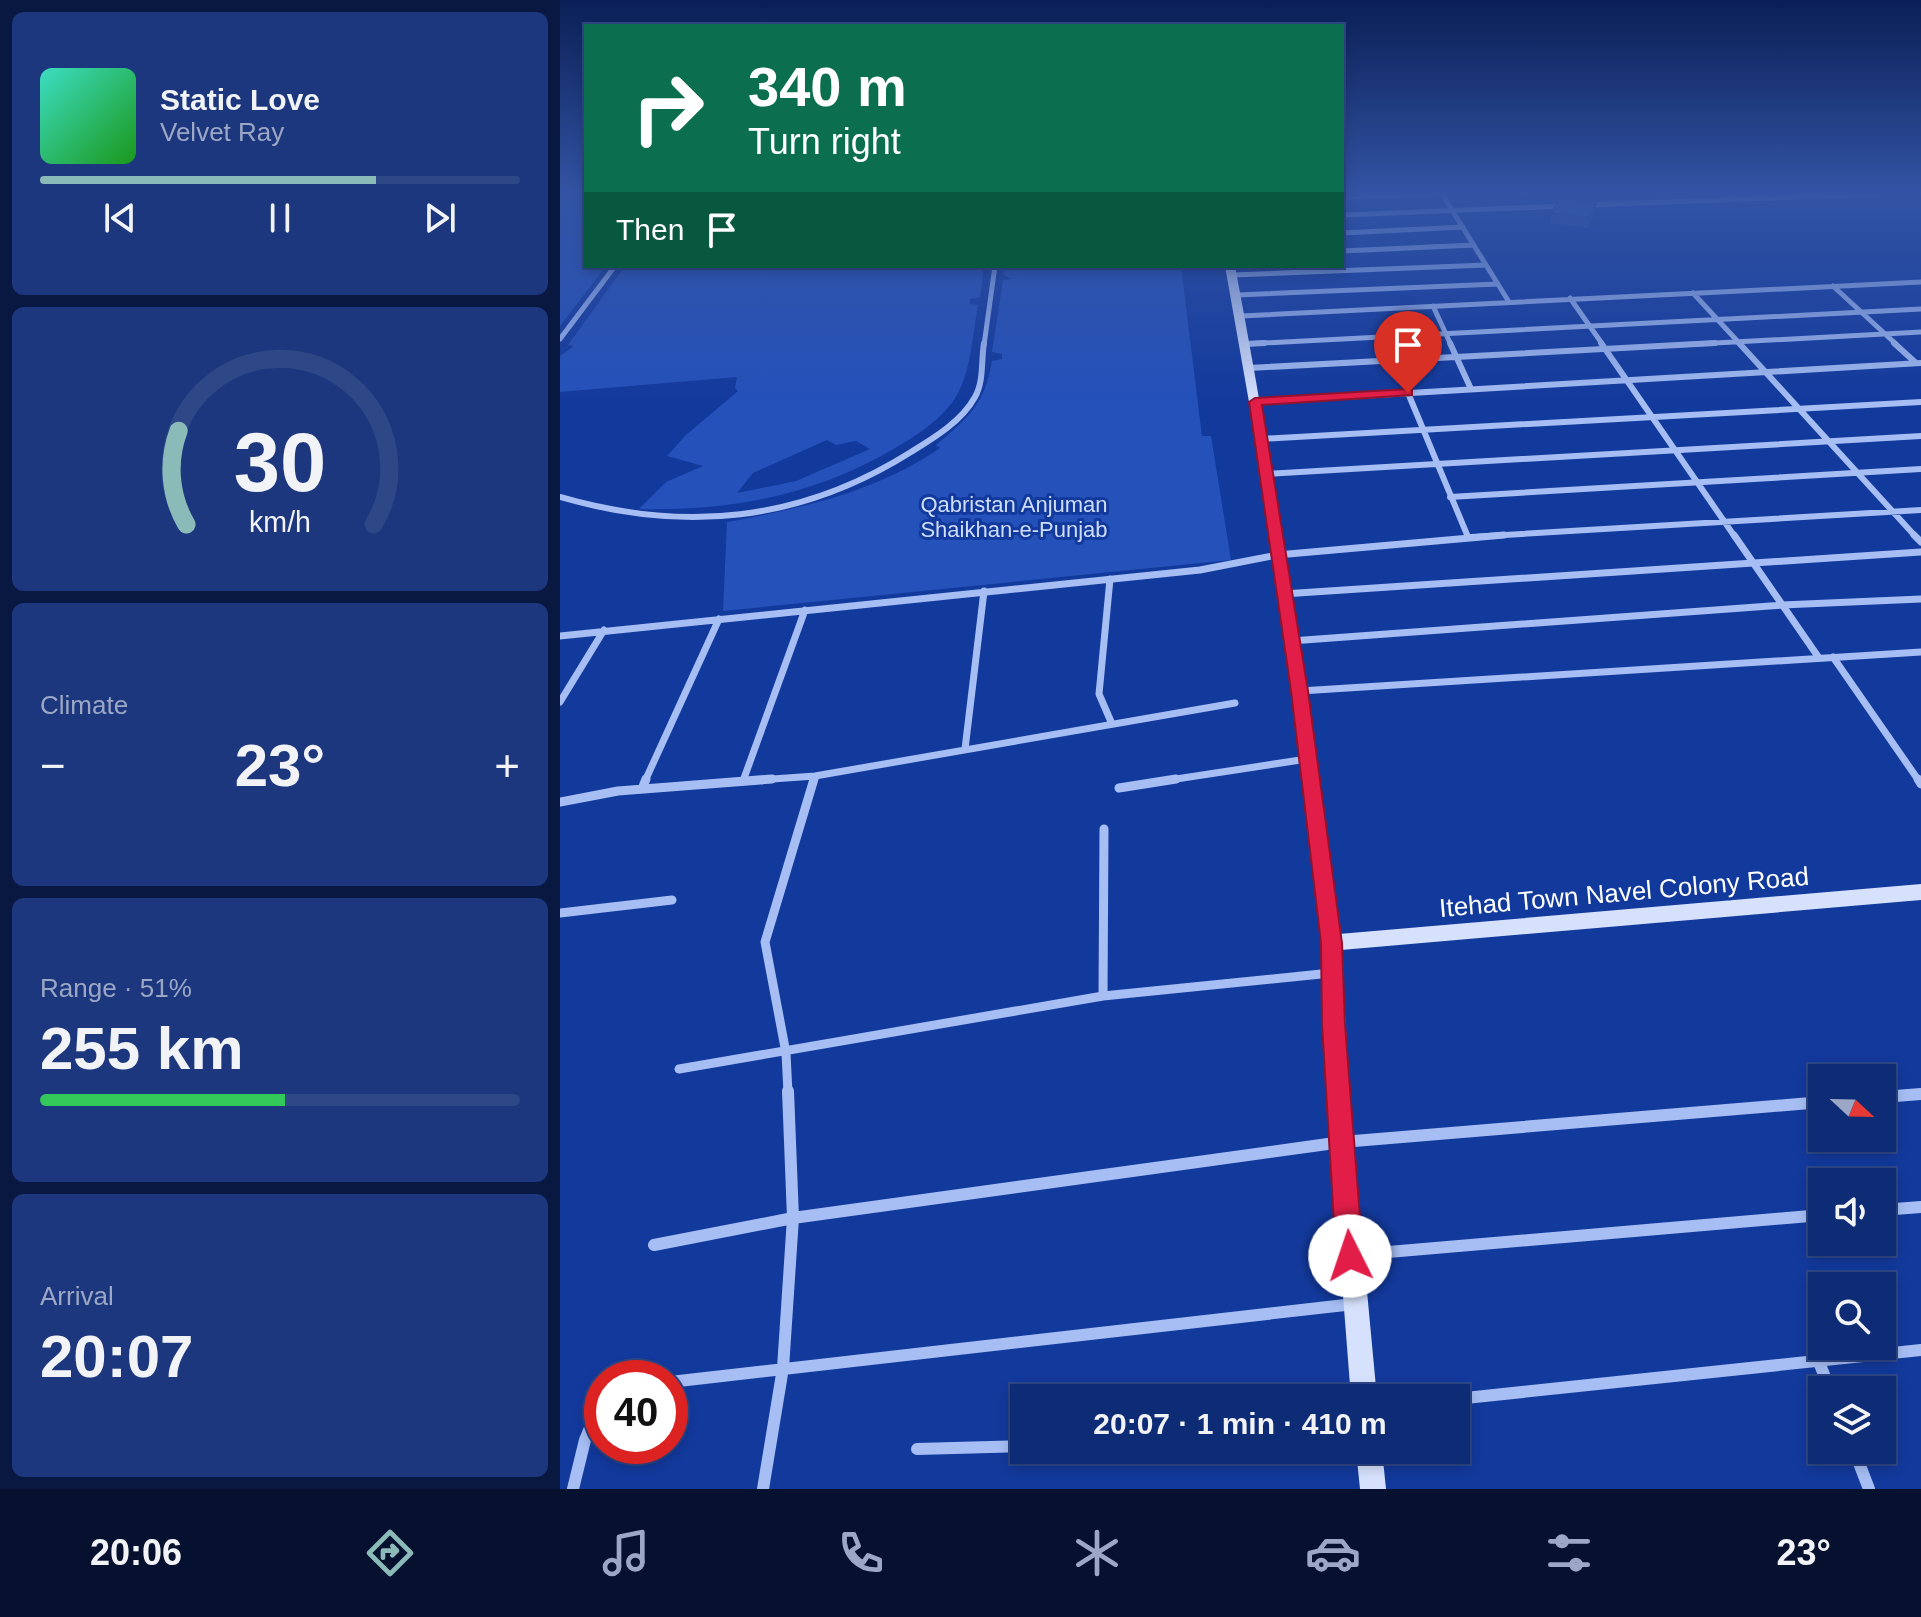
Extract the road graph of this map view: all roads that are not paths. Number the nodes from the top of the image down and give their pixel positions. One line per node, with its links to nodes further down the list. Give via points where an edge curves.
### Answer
1 (1486, 265): 4 (street); 6 (street)
2 (613, 268): 21 (street)
3 (995, 268): 46 (street, via 977,393 955,422 909,454 826,496 752,515 658,519)
4 (1231, 271): 9 (street)
5 (1921, 282): 7 (street)
6 (1498, 284): 9 (street); 11 (street)
7 (1833, 286): 8 (street); 14 (street)
8 (1693, 293): 10 (street); 16 (street)
9 (1237, 295): 15 (street)
10 (1570, 298): 11 (street); 17 (street)
11 (1509, 302): 12 (street)
12 (1433, 306): 15 (street); 18 (street)
13 (1921, 309): 14 (street)
14 (1858, 312): 16 (street); 20 (street)
15 (1241, 316): 23 (street)
16 (1716, 319): 17 (street); 22 (street)
17 (1588, 324): 18 (street); 24 (street)
18 (1445, 332): 23 (street); 25 (street)
19 (1921, 332): 20 (street)
20 (1883, 334): 22 (street); 26 (street)
21 (560, 339)
22 (1738, 341): 24 (street); 28 (street)
23 (1245, 344): 27 (street)
24 (1605, 349): 25 (street); 29 (street)
25 (1456, 356): 27 (street); 30 (street)
26 (1918, 363): 28 (street)
27 (1249, 368): 32 (street)
28 (1765, 371): 29 (street); 34 (street)
29 (1626, 379): 30 (street); 35 (street)
30 (1471, 389): 31 (street)
31 (1408, 393): 32 (street); 36 (street)
32 (1255, 402): 38 (street)
33 (1921, 402): 34 (street)
34 (1799, 408): 35 (street); 39 (street)
35 (1652, 417): 36 (street); 40 (street)
36 (1424, 430): 38 (street); 41 (street)
37 (1921, 436): 39 (street)
38 (1260, 439): 44 (street)
39 (1831, 442): 40 (street); 43 (street)
40 (1675, 451): 41 (street); 45 (street)
41 (1436, 464): 44 (street); 47 (street)
42 (1921, 469): 43 (street)
43 (1859, 473): 45 (street); 49 (street)
44 (1264, 474): 54 (street)
45 (1698, 483): 47 (street); 50 (street)
46 (560, 497)
47 (1450, 497): 51 (street)
48 (1921, 510): 49 (street)
49 (1894, 512): 50 (street); 52 (street)
50 (1725, 523): 51 (street); 55 (street)
51 (1468, 537): 54 (street)
52 (1921, 542)
53 (1921, 552): 55 (street)
54 (1277, 555): 56 (street); 58 (street)
55 (1753, 563): 58 (street); 60 (street)
56 (1110, 579): 57 (street); 72 (street, via 1099,694)
57 (984, 591): 61 (street); 73 (street)
58 (1283, 594): 65 (street)
59 (1921, 599): 60 (street)
60 (1782, 605): 65 (street); 68 (street)
61 (805, 610): 62 (street); 76 (street)
62 (719, 619): 63 (street); 79 (street)
63 (604, 630): 64 (street); 70 (street)
64 (560, 636)
65 (1291, 641): 69 (street)
66 (1921, 652): 67 (street)
67 (1833, 657): 68 (street); 77 (street)
68 (1819, 658): 69 (street)
69 (1300, 691): 74 (street)
70 (560, 702)
71 (1235, 703): 72 (street)
72 (1112, 724): 73 (street)
73 (965, 749): 75 (street)
74 (1308, 759): 78 (street); 85 (street)
75 (815, 776): 76 (street); 88 (street, via 765,942)
76 (743, 781): 79 (street)
77 (1921, 784)
78 (1119, 788)
79 (642, 789): 80 (street)
80 (560, 802)
81 (1104, 829): 87 (street)
82 (1921, 892): 85 (street, Itehad Town Navel Colony Road)
83 (672, 900): 84 (street)
84 (560, 913)
85 (1331, 943): 86 (street)
86 (1332, 973): 87 (street); 93 (street)
87 (1103, 996): 88 (street)
88 (786, 1053): 89 (street); 97 (street)
89 (679, 1069)
90 (1921, 1094): 91 (street)
91 (1896, 1096)
92 (1808, 1103): 93 (street)
93 (1342, 1142): 97 (street); 99 (street)
94 (1921, 1207): 95 (street)
95 (1896, 1209)
96 (1808, 1216): 99 (street)
97 (793, 1218): 98 (street); 103 (street)
98 (654, 1245)
99 (1350, 1256): 100 (street)
100 (1354, 1304): 103 (street); 106 (street)
101 (1921, 1350): 102 (street)
102 (1819, 1362): 104 (street); 107 (street)
103 (783, 1368): 105 (street); 114 (street)
104 (1824, 1376)
105 (688, 1380)
106 (1363, 1384)
107 (1470, 1398)
108 (584, 1444): 113 (street)
109 (1010, 1446): 110 (street)
110 (917, 1449)
111 (1370, 1464): 115 (street)
112 (1859, 1464): 116 (street)
113 (573, 1489)
114 (763, 1489)
115 (1373, 1489)
116 (1869, 1489)

